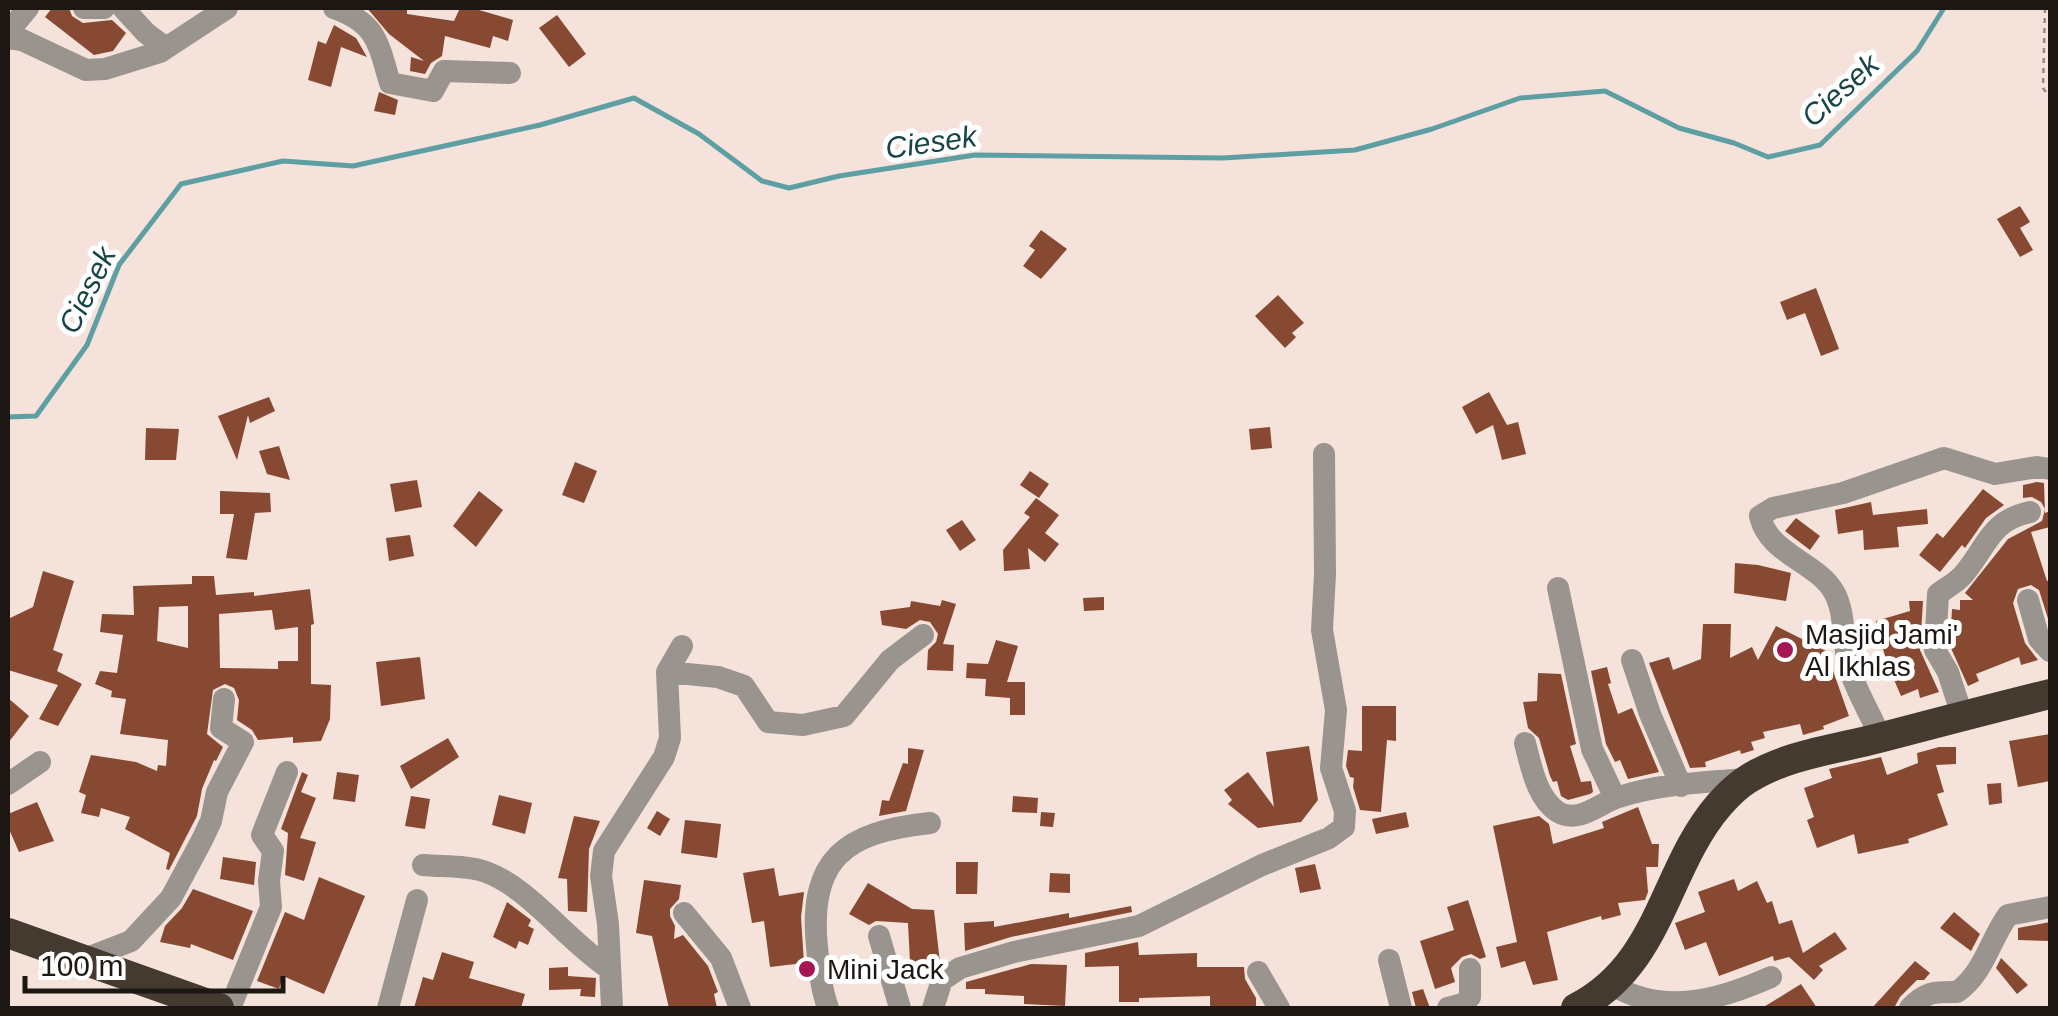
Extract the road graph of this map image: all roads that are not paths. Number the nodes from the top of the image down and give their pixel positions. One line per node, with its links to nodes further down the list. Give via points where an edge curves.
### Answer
1 (28, 8): 7 (street)
2 (84, 8): 3 (street)
3 (104, 8)
4 (123, 8): 8 (street)
5 (227, 8): 8 (street)
6 (334, 8): 9 (street, via 372,31 390,84 433,90 444,72)
7 (8, 35): 8 (street, via 92,71)
8 (166, 48)
9 (510, 73)
10 (1324, 454): 52 (street, via 1322,630 1336,710 1331,768 1344,827 1138,926 960,968 942,980)
11 (2050, 470): 23 (street, via 1995,474 1944,458 1760,516 1775,541 1835,594 1853,681)
12 (2030, 512): 22 (street, via 2009,516 1960,579 1938,594 1935,650)
13 (1558, 588): 30 (street, via 1592,749)
14 (2028, 600): 17 (street, via 2039,639)
15 (923, 635): 19 (street, via 890,660 844,716 803,724 768,722 744,686 732,680)
16 (682, 646): 19 (street)
17 (2050, 651)
18 (1632, 660): 29 (street)
19 (667, 672): 41 (street, via 670,738 664,757 604,851)
20 (2050, 694): 22 (highway)
21 (224, 699): 38 (street, via 221,728 243,742 171,898 130,941)
22 (1962, 715): 23 (highway)
23 (1880, 738): 27 (highway, via 1807,755)
24 (1525, 744): 30 (street, via 1538,786 1558,812 1575,816)
25 (40, 762): 28 (street)
26 (286, 772): 46 (street, via 262,834 272,851 271,906)
27 (1748, 779): 29 (street); 44 (highway, via 1700,830 1658,922)
28 (8, 784)
29 (1681, 786): 30 (street)
30 (1615, 798)
31 (930, 822): 50 (street, via 863,839 822,876 814,912)
32 (422, 865): 41 (street, via 482,870 514,885)
33 (417, 900): 47 (street)
34 (2050, 907): 57 (street, via 2008,915 1965,987 1927,994)
35 (684, 912): 49 (street, via 721,958)
36 (879, 936): 51 (street)
37 (10, 940): 38 (highway)
38 (82, 960): 45 (highway)
39 (1389, 960): 54 (street)
40 (1470, 968): 55 (street, via 1470,997)
41 (610, 969): 48 (street)
42 (1258, 972): 53 (street)
43 (1771, 978): 44 (street, via 1720,999 1672,1008 1642,1005)
44 (1611, 984): 56 (highway)
45 (219, 1008)
46 (230, 1008)
47 (388, 1008)
48 (612, 1008)
49 (740, 1008)
50 (828, 1008)
51 (900, 1008)
52 (933, 1008)
53 (1279, 1008)
54 (1400, 1008)
55 (1448, 1008)
56 (1580, 1008)
57 (1910, 1008)

